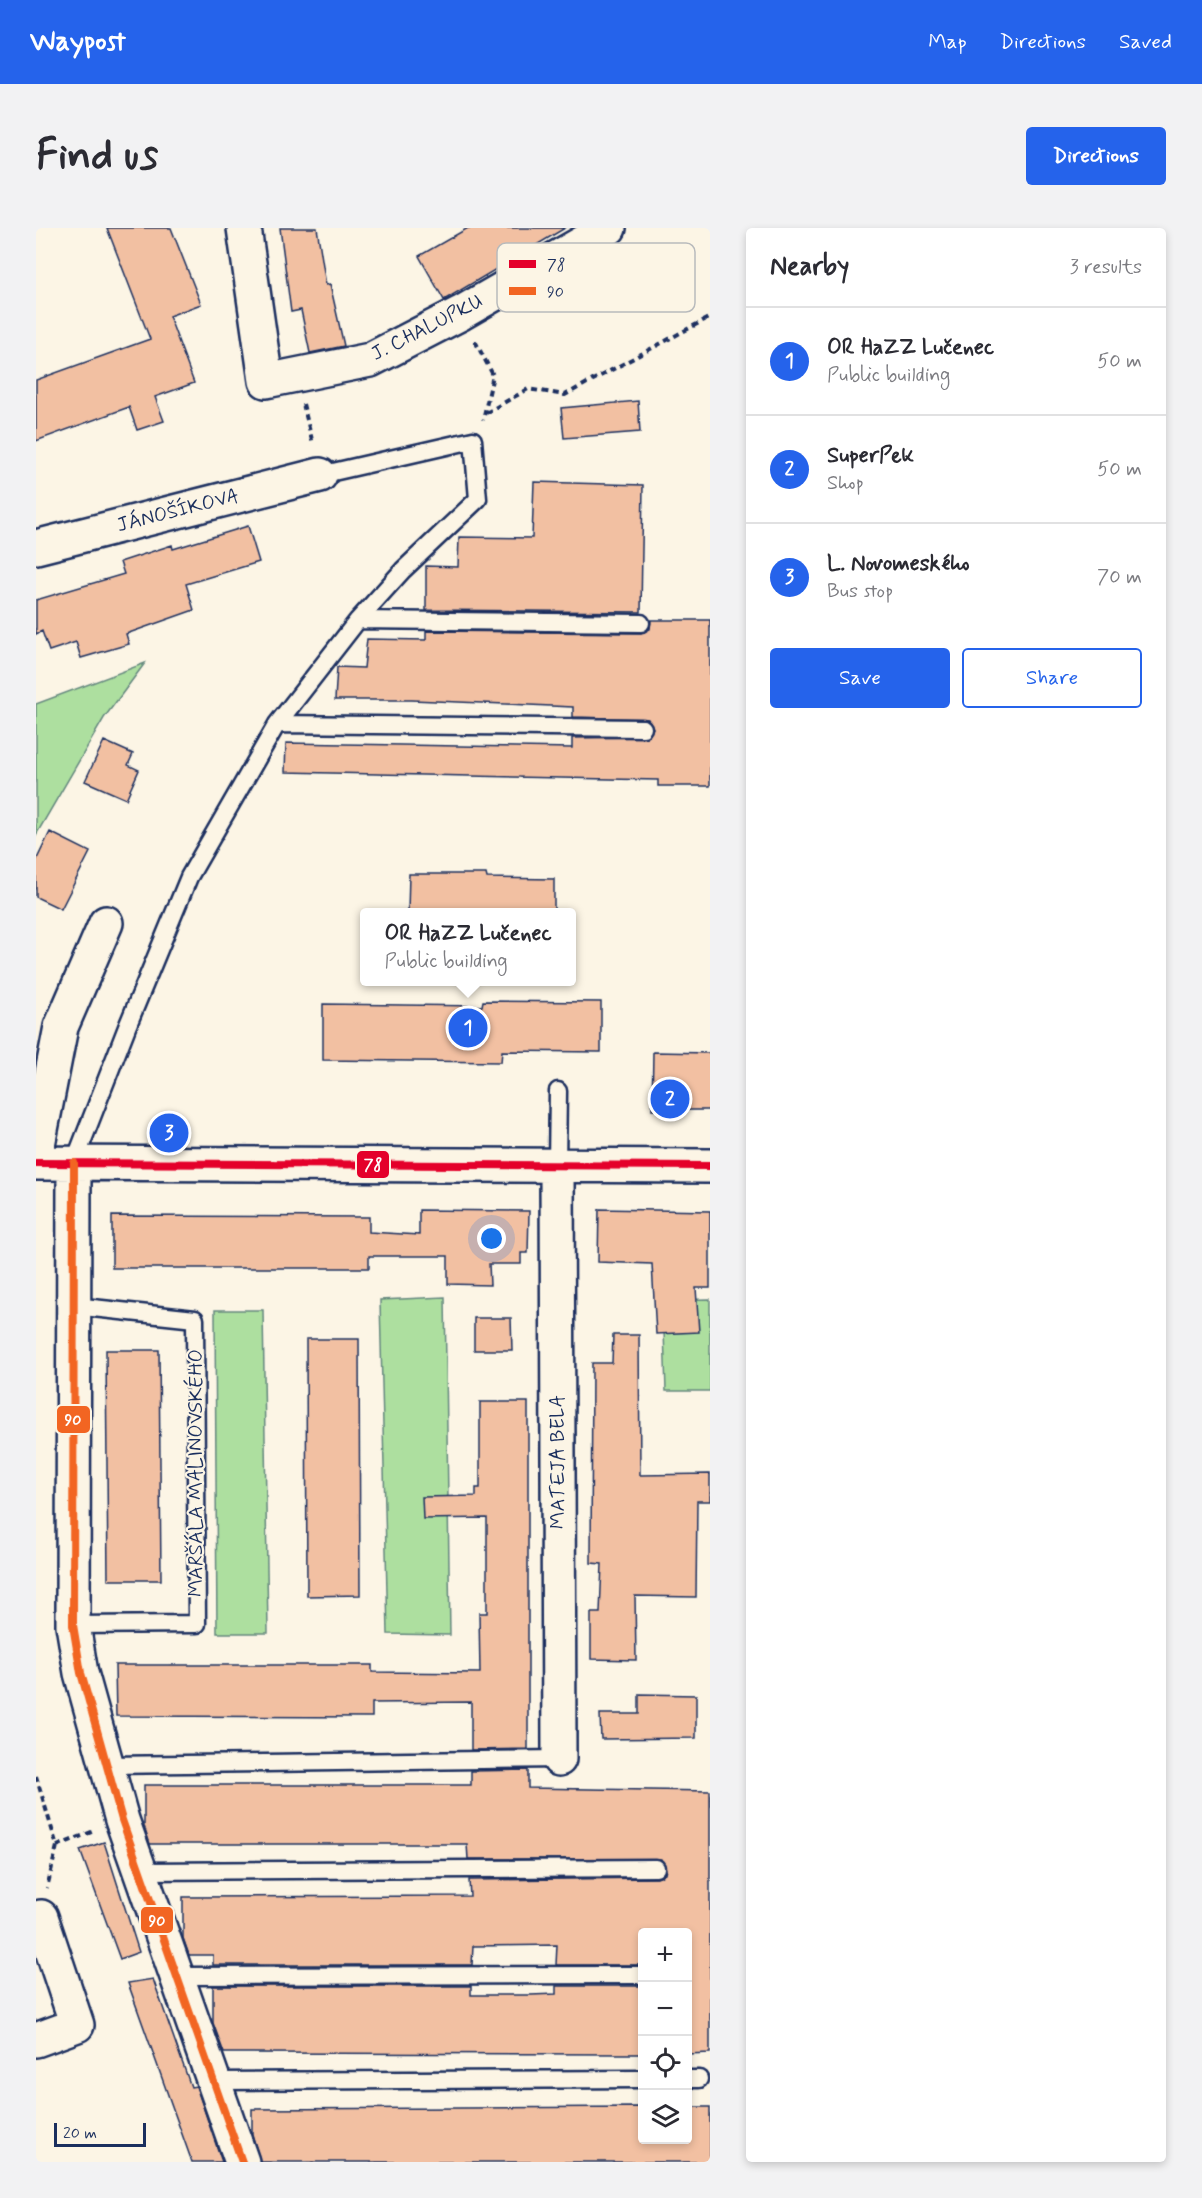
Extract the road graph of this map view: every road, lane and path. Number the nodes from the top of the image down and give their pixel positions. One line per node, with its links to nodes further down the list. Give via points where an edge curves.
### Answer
1 (244, 228): 7 (street)
2 (609, 228): 3 (street, J. CHALUPKU)
3 (583, 243)
4 (497, 292): 5 (street, J. CHALUPKU)
5 (461, 313): 7 (street, J. CHALUPKU, via 370,360); 8 (path, via 493,375)
6 (710, 317): 8 (path, via 565,395 528,389)
7 (281, 378): 10 (path)
8 (486, 413): 9 (path)
9 (473, 440): 10 (lane); 12 (lane, via 478,499 403,570)
10 (320, 475): 11 (street, JÁNOŠÍKOVA)
11 (36, 547)
12 (358, 620): 13 (lane); 14 (lane)
13 (641, 623)
14 (277, 724): 15 (lane); 20 (lane, via 189,877)
15 (643, 728)
16 (106, 923): 18 (street, via 61,1027)
17 (558, 1091): 21 (lane)
18 (36, 1155)
19 (36, 1163): 20 (street)
20 (75, 1163): 21 (street); 23 (street)
21 (557, 1166): 22 (street); 25 (street, MATEJA BELA)
22 (710, 1166)
23 (74, 1306): 24 (street); 24 (lane, MARŠÁLA MALINOVSKÉHO, via 195,1319 197,1624)
24 (73, 1625): 26 (street, via 81,1673)
25 (559, 1759): 26 (lane)
26 (108, 1765): 28 (street)
27 (36, 1776): 29 (path)
28 (122, 1820): 29 (path); 31 (street)
29 (57, 1846): 32 (path)
30 (656, 1868): 31 (lane)
31 (139, 1871): 34 (street)
32 (41, 1917): 35 (street, via 77,2025)
33 (638, 1975): 34 (lane)
34 (176, 1976): 37 (street)
35 (36, 2040)
36 (638, 2079): 37 (lane)
37 (213, 2080): 38 (street)
38 (242, 2162)

